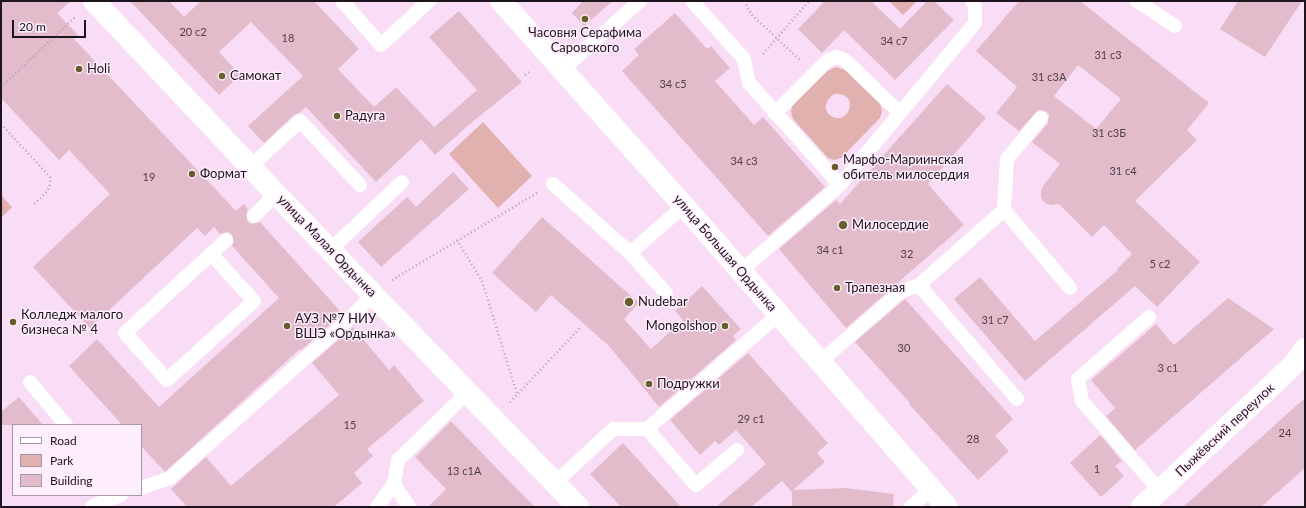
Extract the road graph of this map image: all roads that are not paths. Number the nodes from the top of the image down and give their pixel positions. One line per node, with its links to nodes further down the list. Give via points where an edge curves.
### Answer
1 (94, 1): 14 (street, улица Малая Ордынка)
2 (342, 1): 3 (lane, via 381,45)
3 (429, 1)
4 (501, 1): 10 (street, улица Большая Ордынка)
5 (640, 1): 10 (lane)
6 (692, 1): 11 (lane, via 744,59 749,83)
7 (972, 1): 12 (lane, via 975,6 975,23)
8 (1137, 1): 9 (lane)
9 (1175, 26)
10 (562, 70): 20 (street, улица Большая Ордынка)
11 (775, 113): 12 (lane, via 828,60 837,57 844,60); 18 (lane)
12 (900, 114): 18 (lane)
13 (1041, 118): 21 (lane, via 1007,159)
14 (250, 167): 17 (lane, via 300,121); 19 (street, улица Малая Ордынка)
15 (402, 182): 24 (lane)
16 (553, 184): 25 (lane)
17 (360, 185)
18 (840, 185): 27 (lane)
19 (276, 194): 22 (lane); 24 (street, улица Малая Ордынка)
20 (684, 206): 25 (lane); 27 (street, улица Большая Ордынка)
21 (1004, 210): 28 (lane); 30 (lane)
22 (254, 216)
23 (226, 240): 26 (lane)
24 (330, 250): 29 (street, улица Малая Ордынка)
25 (630, 253): 31 (lane)
26 (211, 254): 26 (lane, via 254,301 167,380 125,333)
27 (741, 271): 32 (street, улица Большая Ордынка)
28 (919, 285): 35 (lane, via 900,292); 38 (lane)
29 (381, 288): 37 (street, улица Малая Ордынка); 44 (lane, via 170,478)
30 (1070, 288)
31 (666, 293)
32 (779, 314): 35 (street, улица Большая Ордынка); 40 (lane)
33 (1150, 317): 46 (lane, via 1078,379 1082,401)
34 (1305, 349): 46 (street, Пыжёвский переулок, via 1269,388)
35 (820, 362): 45 (street, улица Большая Ордынка)
36 (30, 382): 39 (lane)
37 (468, 392): 42 (street, улица Малая Ордынка); 43 (lane, via 398,460)
38 (1017, 399)
39 (65, 424)
40 (646, 429): 41 (lane, via 696,485); 42 (lane, via 613,429)
41 (736, 450)
42 (555, 483): 51 (street, улица Малая Ордынка)
43 (394, 484): 49 (lane); 50 (lane)
44 (142, 488)
45 (932, 489): 52 (lane); 53 (street, улица Большая Ордынка)
46 (1160, 491): 54 (street, Пыжёвский переулок)
47 (118, 496): 48 (lane)
48 (92, 507)
49 (377, 507)
50 (409, 507)
51 (578, 507)
52 (911, 507)
53 (947, 507)
54 (1142, 507)

